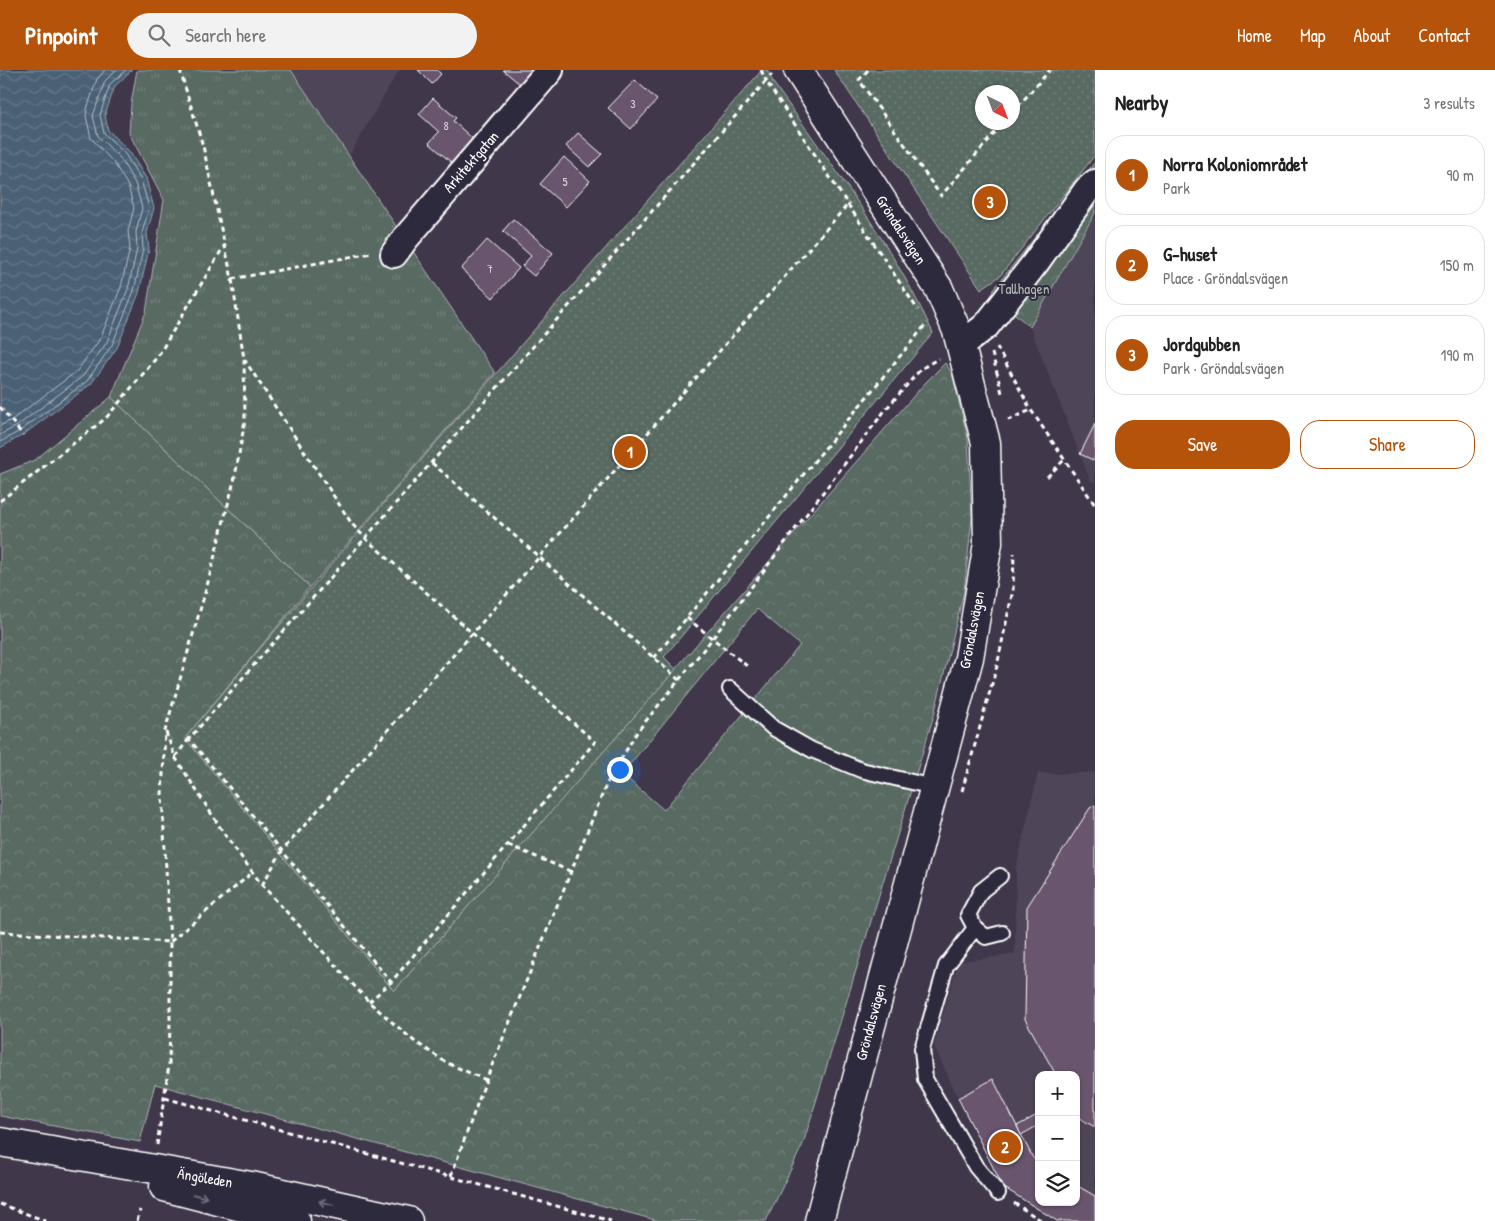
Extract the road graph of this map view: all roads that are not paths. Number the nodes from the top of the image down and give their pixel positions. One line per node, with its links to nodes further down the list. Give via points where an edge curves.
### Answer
1 (550, 70): 4 (street, Arkitektgatan)
2 (798, 70): 5 (street, Gröndalsvägen, via 939,289)
3 (1095, 183): 5 (street, via 986,326)
4 (394, 254)
5 (961, 345): 7 (street, Gröndalsvägen, via 986,443 988,543 968,658)
6 (730, 688): 7 (lane, via 773,728 812,750 861,770)
7 (933, 788): 15 (street, Gröndalsvägen)
8 (1000, 876): 9 (lane, via 981,891 968,915)
9 (975, 928): 10 (lane, via 986,936); 12 (lane, via 946,966 922,1050 925,1079 976,1167)
10 (1002, 933)
11 (0, 1144): 13 (street, Ängöleden, one-way to 13); 14 (street, Ängöleden, one-way to 11, via 251,1186)
12 (998, 1193)
13 (296, 1221)
14 (408, 1221)
15 (819, 1221)

